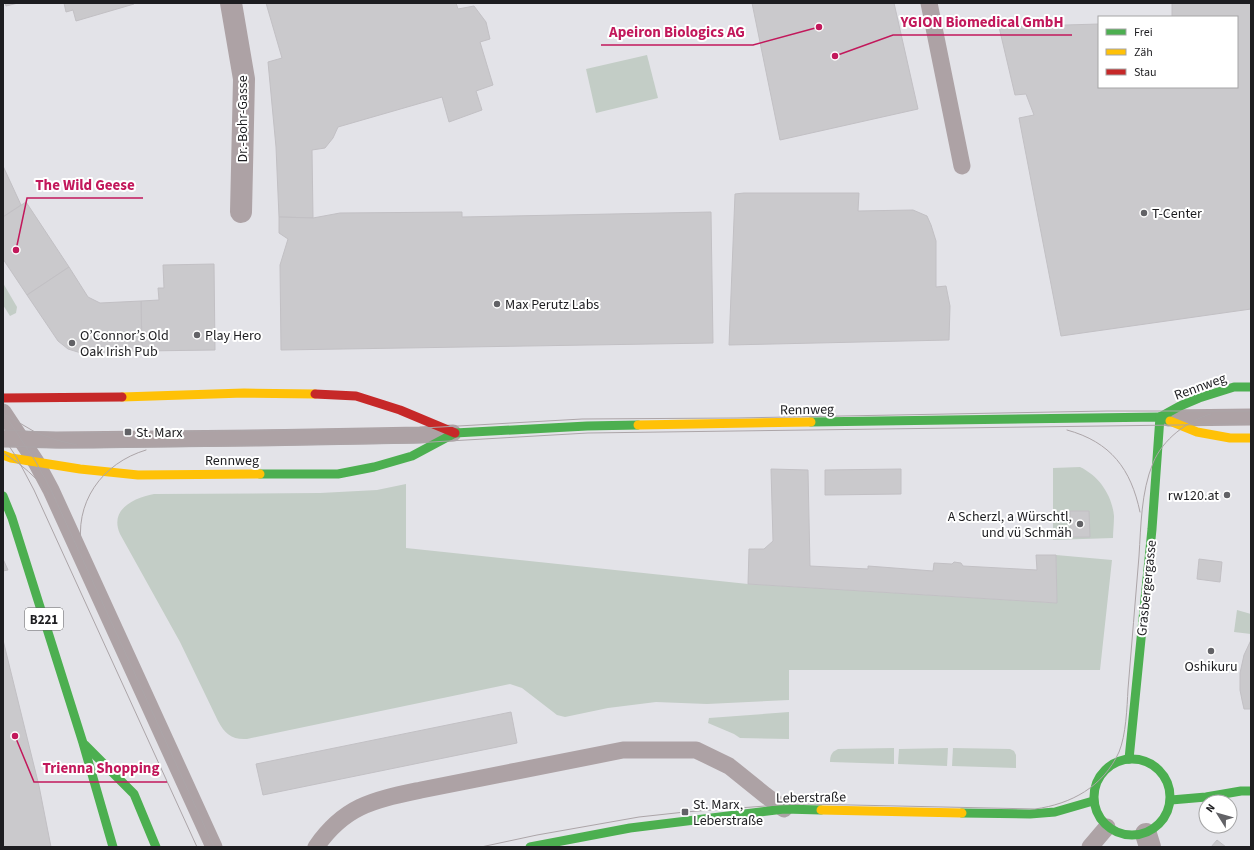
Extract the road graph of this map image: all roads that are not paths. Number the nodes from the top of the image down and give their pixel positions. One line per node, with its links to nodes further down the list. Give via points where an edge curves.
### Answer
1 (231, 3): 4 (street, Dr.-Bohr-Gasse, via 244,79)
2 (929, 3): 3 (lane)
3 (962, 166)
4 (241, 212)
5 (1251, 387): 9 (main road, Rennweg, via 1234,387 1200,398)
6 (3, 398): 10 (main road, Rennweg, via 244,393 356,396 400,410)
7 (3, 412): 13 (lane)
8 (1251, 417): 9 (lane)
9 (1160, 418): 10 (main road, Rennweg, via 587,426); 11 (main road, Rennweg, via 1197,432 1230,438); 18 (main road, Grasbergergasse, via 1152,529)
10 (455, 433): 13 (lane); 15 (main road, Rennweg, via 412,456 338,474 138,475)
11 (1251, 438)
12 (3, 439): 13 (lane)
13 (21, 440): 15 (lane)
14 (3, 455): 15 (main road, Rennweg)
15 (36, 462): 27 (lane)
16 (3, 496): 17 (main road, B221)
17 (83, 743): 25 (main road, B221); 26 (main road, B221, via 134,794)
18 (1129, 759): 20 (main road, via 1144,760 1156,766 1165,775 1170,787); 21 (main road, via 1115,763 1103,772 1095,785)
19 (1251, 791): 20 (main road)
20 (1171, 800): 24 (main road, via 1164,821)
21 (1094, 801): 22 (main road, Leberstraße, via 1055,812 1030,814); 23 (main road, via 1100,819)
22 (784, 809): 28 (lane, via 729,766 696,750 623,750 389,796 349,813 327,832); 29 (main road, Leberstraße, via 630,828)
23 (1107, 827): 24 (main road, via 1119,834); 30 (lane)
24 (1148, 840)
25 (113, 847)
26 (156, 847)
27 (214, 847)
28 (316, 847)
29 (530, 847)
30 (1090, 847)

